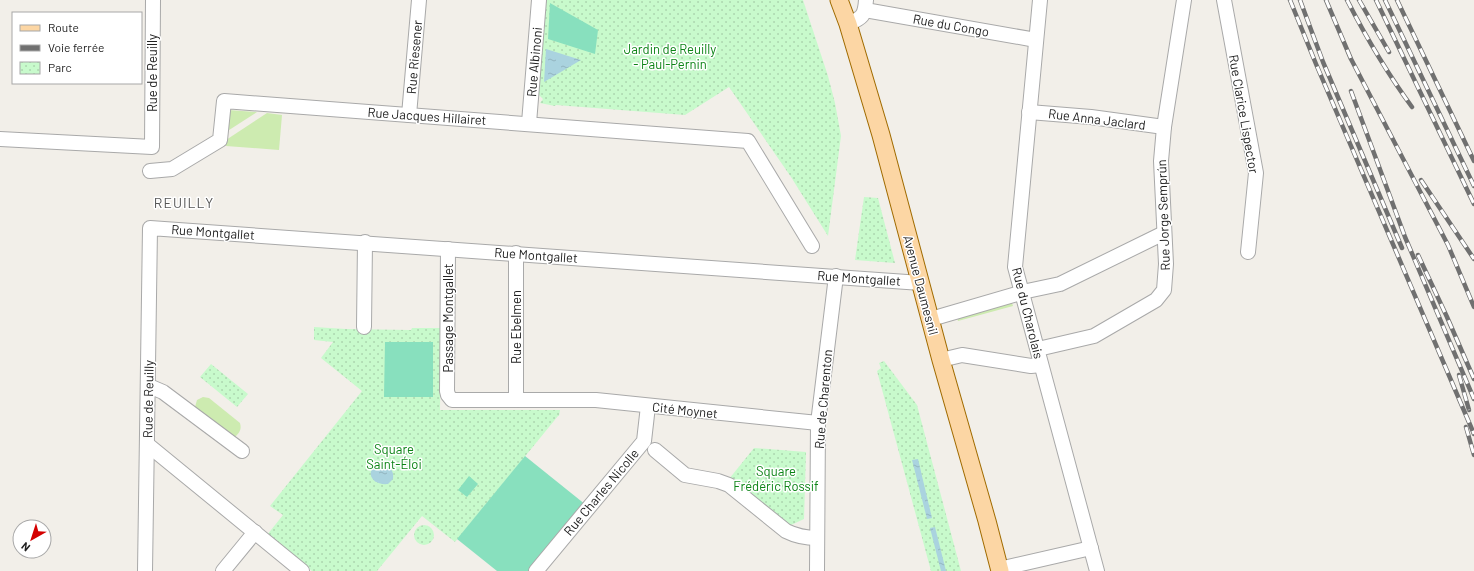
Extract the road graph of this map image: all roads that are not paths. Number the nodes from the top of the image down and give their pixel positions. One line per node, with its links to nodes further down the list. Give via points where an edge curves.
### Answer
1 (152, 0): 15 (street, Rue de Reuilly, via 152,147)
2 (419, 0): 12 (street, Rue Riesener)
3 (539, 0): 13 (street, Rue Albinoni)
4 (839, 0): 9 (main road, Avenue Daumesnil)
5 (1040, 0): 10 (street, Rue du Charolais)
6 (1184, 0): 14 (street, Rue Jorge Semprún)
7 (1224, 0): 22 (street, Rue Clarice Lispector, via 1256,172)
8 (866, 5): 9 (street, via 860,19); 10 (street, Rue du Congo)
9 (848, 24): 25 (main road, Avenue Daumesnil)
10 (1036, 40): 11 (street, Rue du Charolais)
11 (1030, 112): 14 (street, Rue Anna Jaclard); 26 (street, Rue du Charolais, via 1015,267)
12 (409, 115): 13 (street, Rue Jacques Hillairet); 16 (street, Rue Jacques Hillairet, via 224,101 220,140 172,169)
13 (529, 123): 20 (street, Rue Jacques Hillairet, via 748,140)
14 (1164, 127): 18 (street, Rue Jorge Semprún, via 1161,161)
15 (0, 139)
16 (150, 171)
17 (150, 228): 19 (street, Rue Montgallet); 32 (street, Rue de Reuilly)
18 (1164, 232): 26 (street, via 1060,284); 29 (street, Rue Jorge Semprún, via 1164,290 1156,300 1094,336)
19 (365, 242): 21 (street, Rue Montgallet); 28 (street)
20 (812, 246)
21 (448, 249): 23 (street, Rue Montgallet); 33 (street, Passage Montgallet)
22 (1248, 252)
23 (516, 253): 24 (street, Rue Montgallet); 34 (street, Rue Ebelmen)
24 (836, 276): 25 (street, Rue Montgallet); 36 (street, Rue de Charenton)
25 (921, 283): 27 (main road, Avenue Daumesnil)
26 (1021, 293): 27 (street); 29 (street, Rue du Charolais)
27 (931, 319): 30 (main road, Avenue Daumesnil)
28 (364, 327)
29 (1038, 349): 31 (street, Rue du Charolais)
30 (941, 360): 31 (street, via 962,355 1031,366); 43 (main road, Avenue Daumesnil)
31 (1041, 365): 42 (street, Rue du Charolais)
32 (149, 386): 37 (street, Rue de Reuilly); 39 (street, via 163,392)
33 (448, 387): 34 (street, Cité Moynet, via 448,395 452,400)
34 (516, 400): 35 (street, Cité Moynet, via 596,400)
35 (648, 406): 36 (street, Cité Moynet); 47 (street, Rue Charles Nicolle, via 644,441)
36 (818, 423): 41 (street, Rue de Charenton)
37 (148, 445): 40 (street); 44 (street, Rue de Reuilly)
38 (655, 450): 41 (street, Rue Charles Nicolle, via 685,475 729,485 786,531 797,536)
39 (242, 451)
40 (255, 532): 45 (street); 46 (street)
41 (817, 538): 48 (street, Rue de Charenton)
42 (1090, 548): 43 (street); 49 (street, Rue du Charolais)
43 (1000, 570)
44 (145, 571)
45 (223, 571)
46 (302, 571)
47 (536, 571)
48 (817, 571)
49 (1097, 571)

